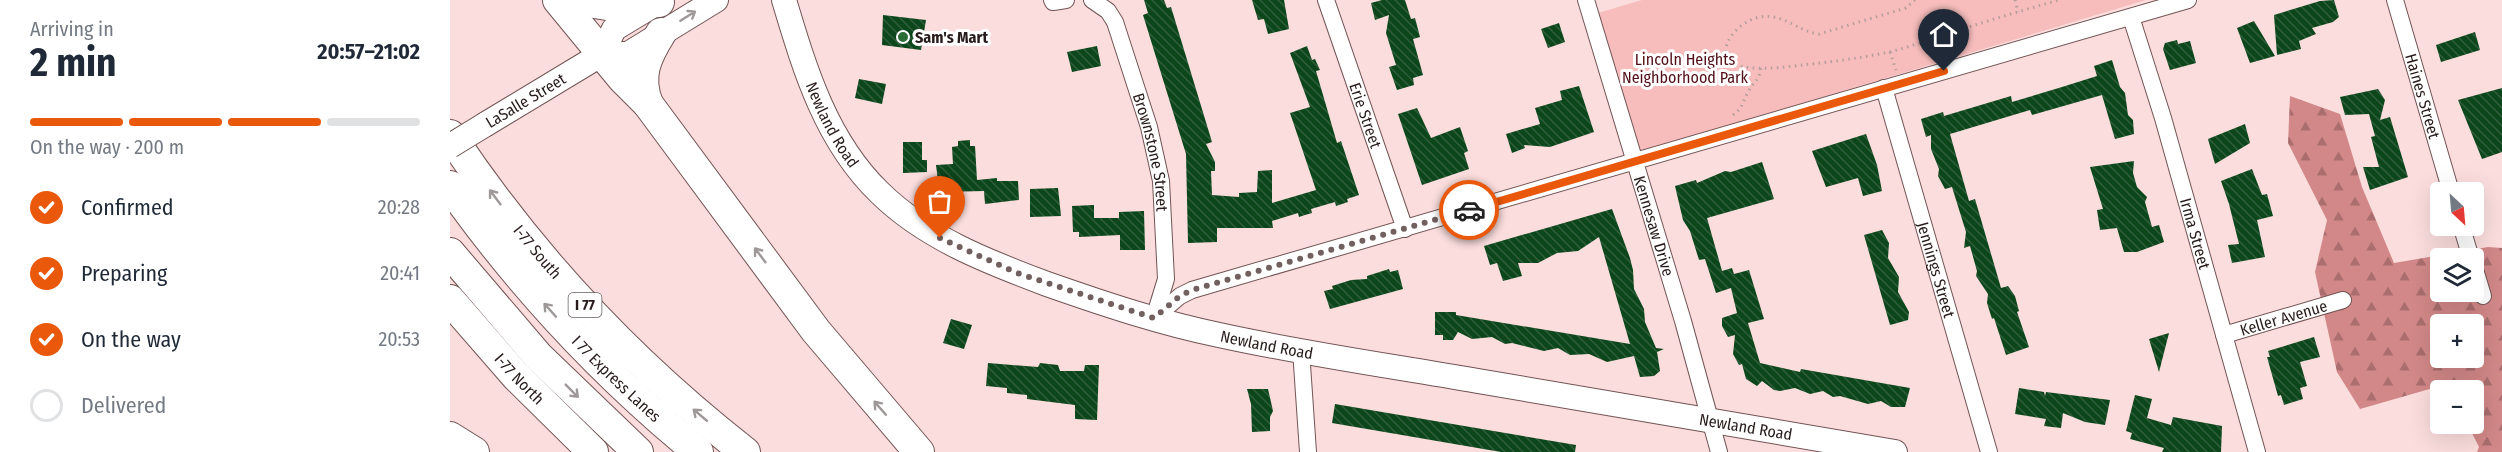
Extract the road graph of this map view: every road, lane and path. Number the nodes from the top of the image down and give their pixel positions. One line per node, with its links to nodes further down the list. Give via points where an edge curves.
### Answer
1 (558, 0): 20 (highway)
2 (576, 0): 15 (highway, via 607,5)
3 (716, 0): 19 (street, LaSalle Street, one-way to 3)
4 (772, 0): 16 (street)
5 (1052, 0): 6 (street)
6 (1066, 0)
7 (1092, 0): 34 (street, Brownstone Street, via 1108,10 1115,22 1149,127 1161,181 1166,279)
8 (1326, 0): 30 (street, Erie Street)
9 (1586, 0): 27 (street, Kennesaw Drive)
10 (1915, 0): 21 (path, via 1906,8 1820,34 1808,33 1793,22 1759,17 1741,25 1726,46 1733,63)
11 (2014, 0): 17 (path)
12 (2059, 0): 17 (path)
13 (2188, 0): 18 (street)
14 (2395, 0): 28 (street, Haines Street)
15 (661, 1): 20 (street, via 614,29)
16 (787, 10): 34 (street, Newland Road, via 811,83 835,135 864,177 899,210 940,238 983,259)
17 (2018, 12): 21 (path, via 1890,52 1835,62)
18 (2131, 17): 22 (street); 35 (street, Irma Street)
19 (662, 33): 20 (street, LaSalle Street, via 628,54); 23 (highway, via 642,73)
20 (602, 54): 23 (highway); 26 (street, LaSalle Street, bridge)
21 (1761, 67): 24 (path, via 1759,79 1747,93 1742,109)
22 (1884, 88): 27 (street); 48 (street, Jennings Street)
23 (648, 104): 44 (highway, one-way to 23, via 816,331)
24 (1733, 115)
25 (450, 135): 43 (highway, I-77 South / I 77, one-way to 25, via 669,389 588,309 512,219)
26 (450, 147)
27 (1634, 161): 30 (street); 37 (street, Kennesaw Drive)
28 (2448, 182)
29 (450, 186): 42 (highway, I 77 Express Lanes / I 77, one-way to 29, via 566,329)
30 (1405, 229): 34 (street, via 1192,290)
31 (450, 253): 41 (highway, one-way to 41, via 538,356)
32 (450, 300): 40 (highway, I-77 North, via 516,376)
33 (2343, 300): 35 (street, Keller Avenue)
34 (1154, 318): 36 (street, Newland Road, via 1220,336)
35 (2223, 335): 49 (street, Irma Street)
36 (1301, 350): 37 (street, Newland Road); 45 (street)
37 (1711, 421): 46 (street, Kennesaw Drive); 47 (street, Newland Road)
38 (450, 437): 39 (highway)
39 (474, 452)
40 (594, 452)
41 (638, 452)
42 (698, 452)
43 (745, 452)
44 (919, 452)
45 (1308, 452)
46 (1719, 452)
47 (1895, 452)
48 (1989, 452)
49 (2257, 452)

